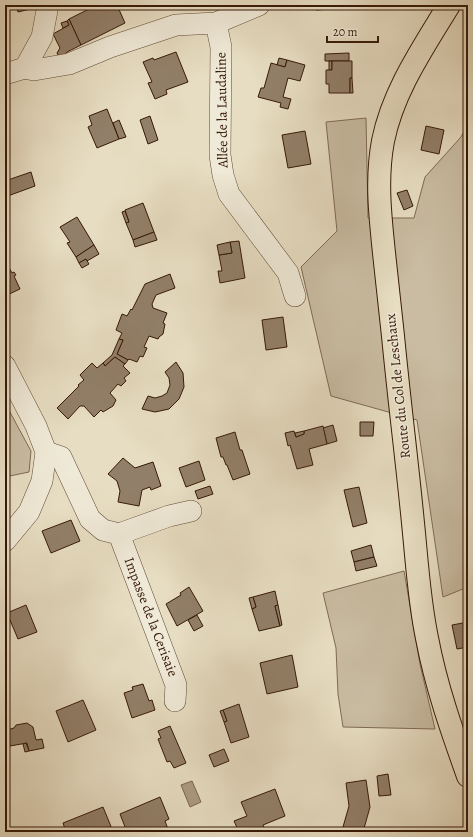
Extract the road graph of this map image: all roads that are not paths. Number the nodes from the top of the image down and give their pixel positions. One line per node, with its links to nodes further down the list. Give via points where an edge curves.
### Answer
1 (48, 5): 5 (street, via 42,37)
2 (259, 5): 4 (street)
3 (449, 5): 14 (main road, Route du Col de Leschaux, via 405,78 384,138 379,180 420,601 433,665)
4 (216, 23): 5 (street, via 176,25 69,64 34,70); 7 (street, Allée de la Laudaline, via 221,47 220,155 223,175 229,194 288,273)
5 (25, 68): 6 (street)
6 (5, 74)
7 (295, 296)
8 (5, 366): 9 (street, via 36,426)
9 (46, 452): 11 (street, via 61,457 90,519 102,530); 12 (street, via 42,481 29,512)
10 (192, 511): 11 (street, via 169,516)
11 (119, 534): 13 (street, Impasse de la Cerisaie, via 176,685)
12 (5, 541)
13 (175, 701)
14 (468, 776)

